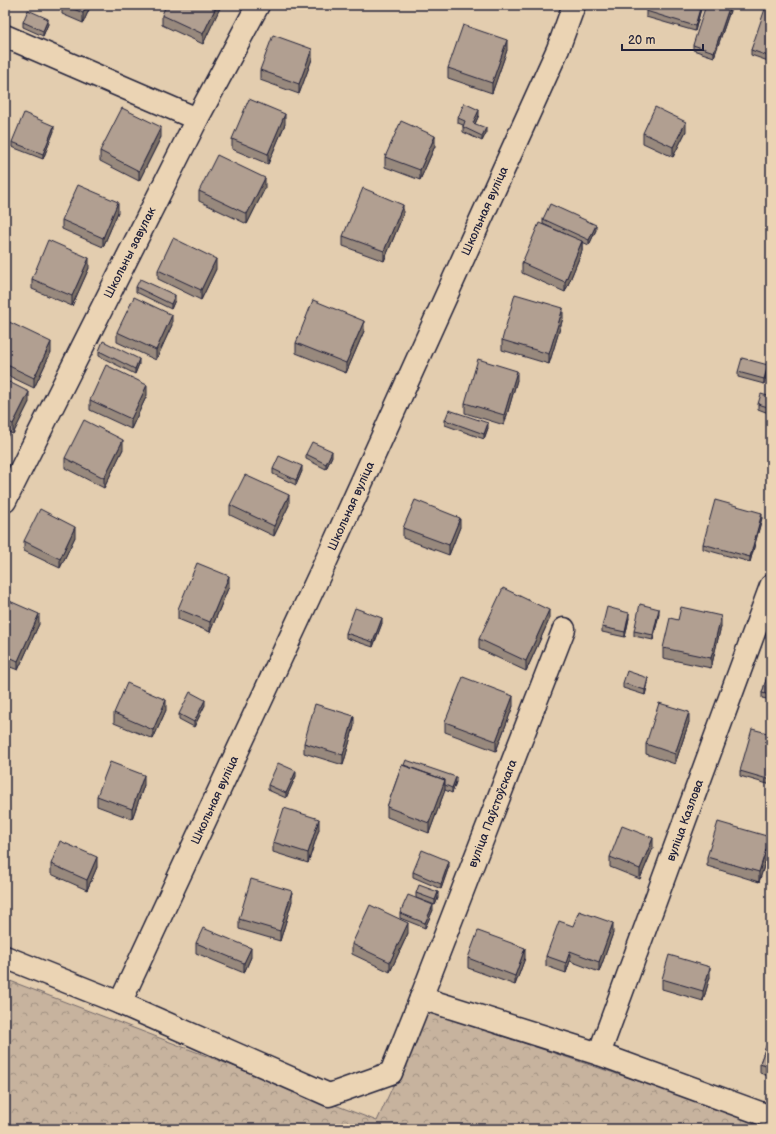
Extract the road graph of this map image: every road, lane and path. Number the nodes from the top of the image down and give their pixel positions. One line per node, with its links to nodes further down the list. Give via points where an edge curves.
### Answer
1 (258, 5): 4 (street, Школьны завулак)
2 (574, 5): 10 (street, Школьная вуліца, via 554,57 348,511)
3 (5, 36): 4 (street)
4 (197, 119): 5 (street, Школьны завулак)
5 (5, 501)
6 (771, 586): 11 (street, вуліца Казлова)
7 (564, 629): 9 (street, вуліца Паўстоўскага)
8 (5, 957): 10 (street, вуліца Паўстоўскага)
9 (421, 998): 10 (street, вуліца Паўстоўскага, via 391,1073 329,1095); 11 (street)
10 (120, 1003)
11 (599, 1054): 12 (street)
12 (771, 1117)

